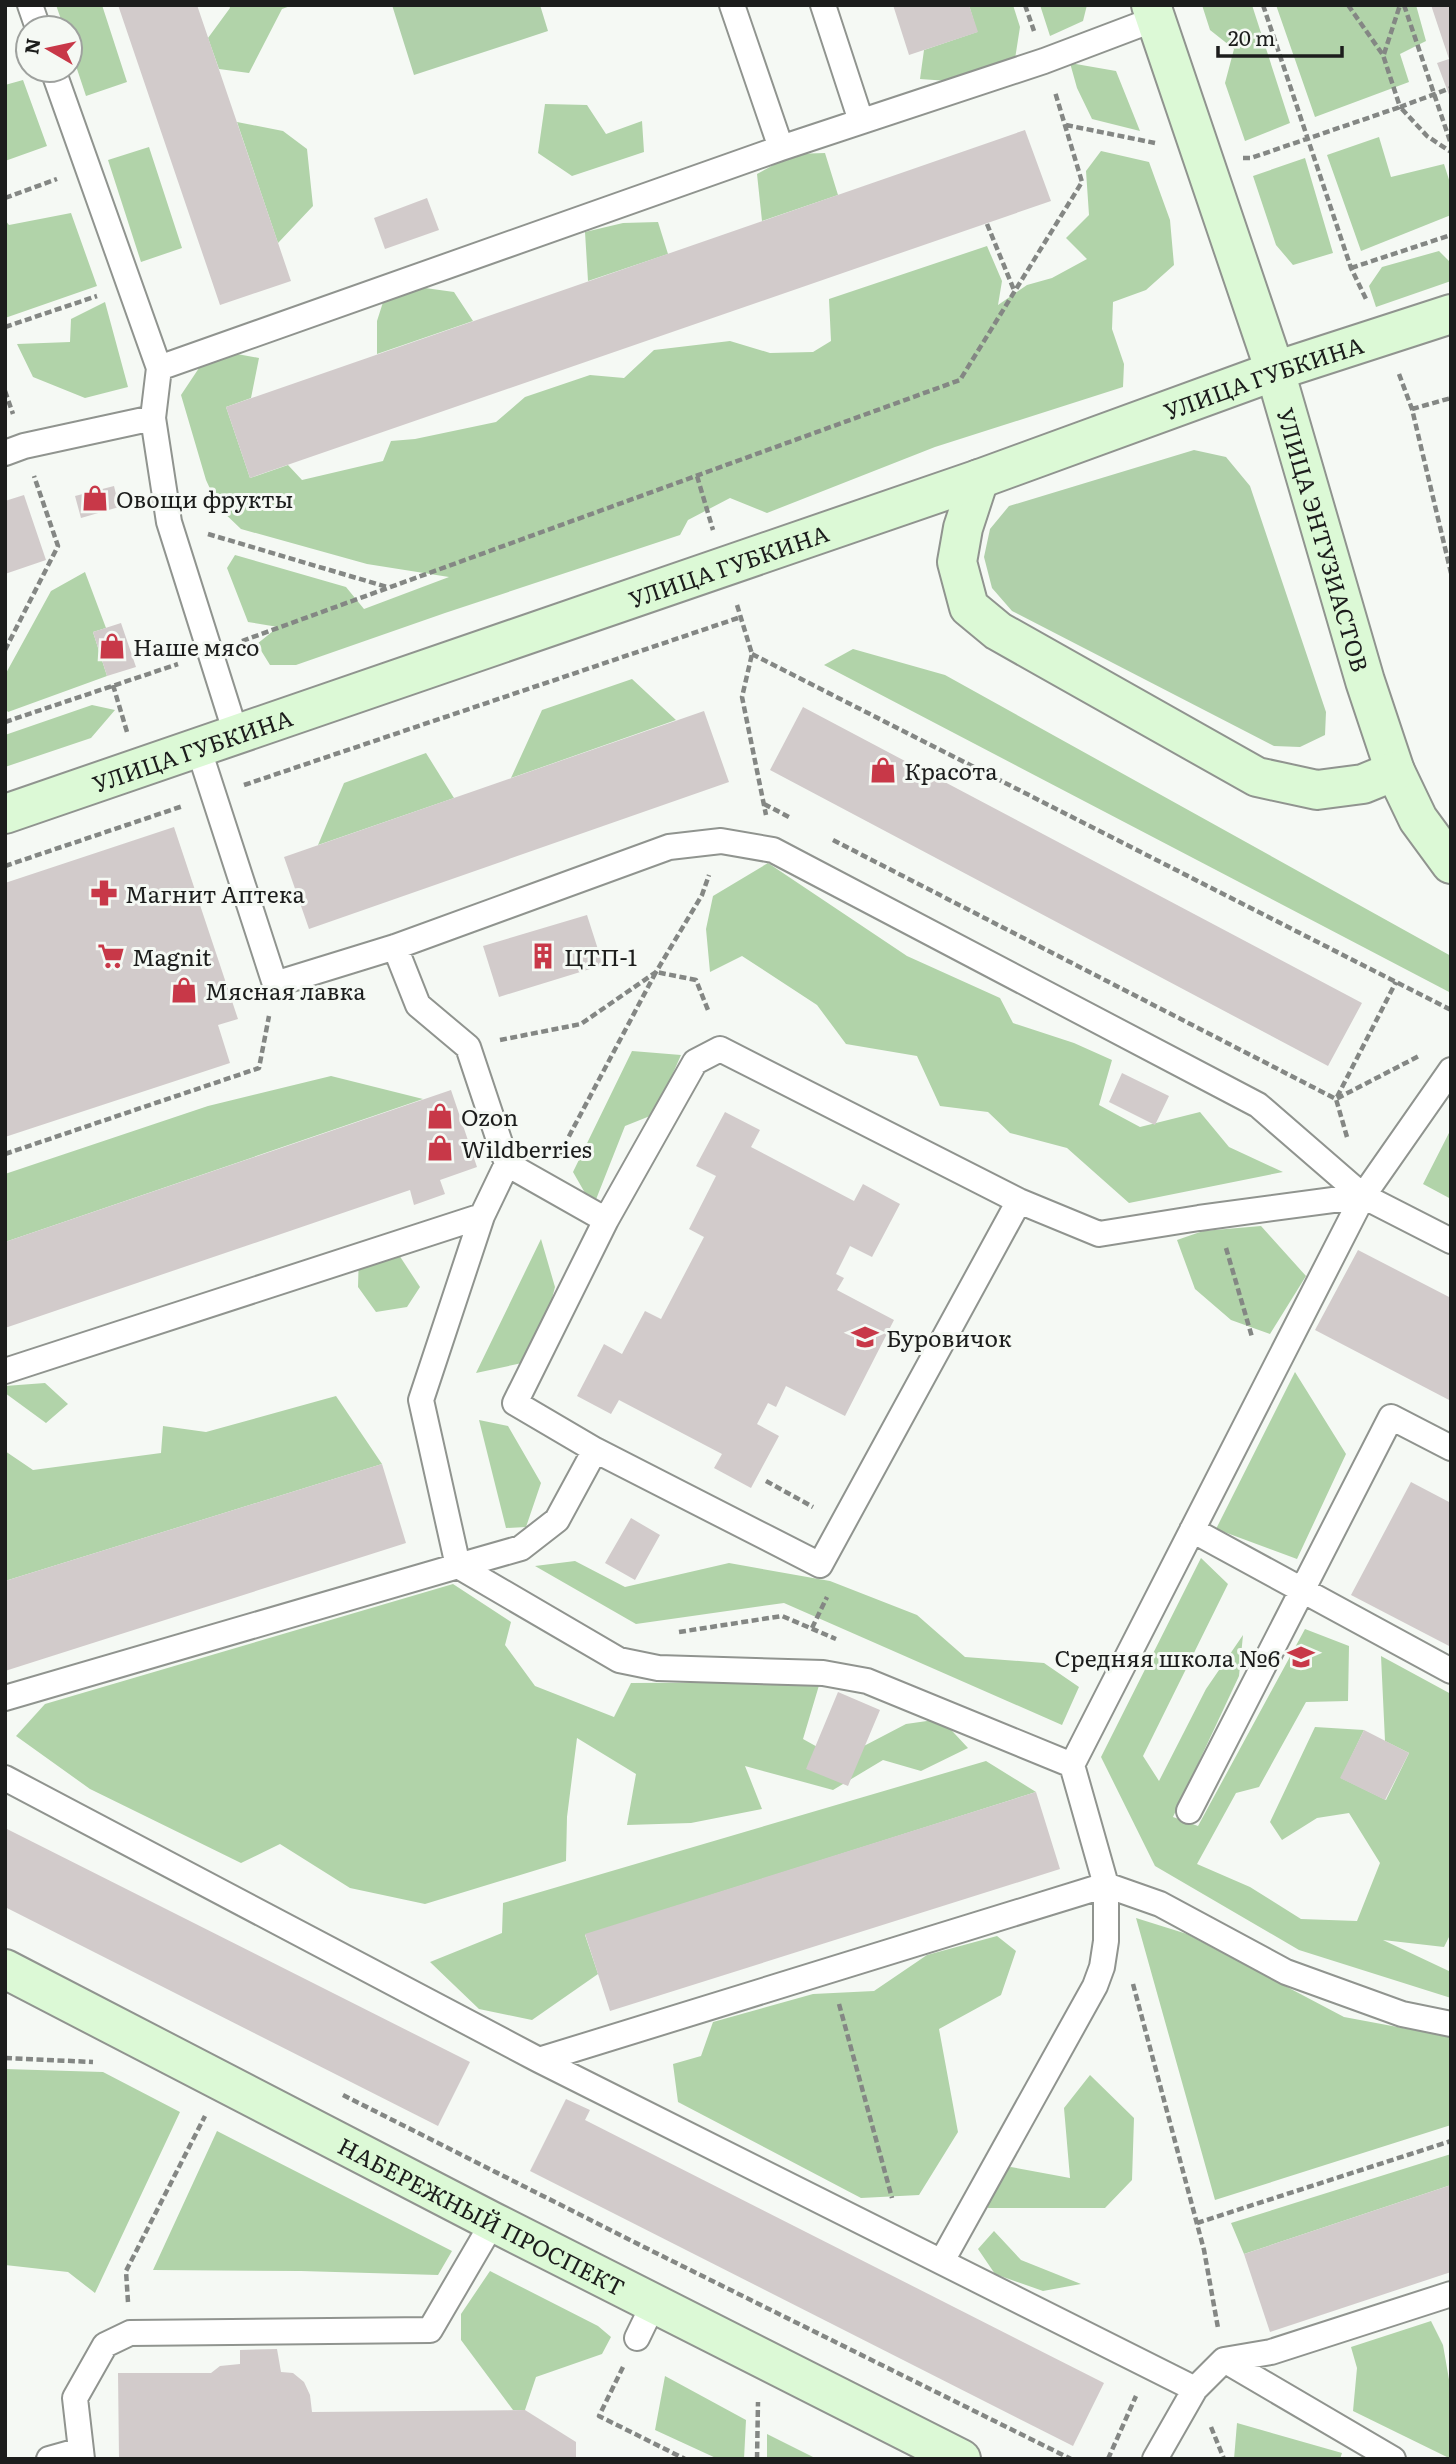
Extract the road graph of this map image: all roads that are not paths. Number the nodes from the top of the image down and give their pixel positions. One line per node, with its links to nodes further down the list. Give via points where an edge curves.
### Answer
1 (732, 5): 6 (lane)
2 (823, 5): 5 (lane)
3 (1153, 12): 5 (lane, via 1044,61); 9 (main road, УЛИЦА ЭНТУЗИАСТОВ)
4 (58, 84): 8 (lane)
5 (861, 121): 6 (lane)
6 (781, 148): 8 (lane)
7 (1451, 314): 9 (main road, УЛИЦА ГУБКИНА)
8 (159, 368): 10 (lane)
9 (1275, 371): 12 (main road, УЛИЦА ГУБКИНА); 15 (main road, УЛИЦА ЭНТУЗИАСТОВ)
10 (153, 418): 11 (lane); 13 (lane, via 169,522)
11 (15, 450)
12 (979, 479): 13 (main road, УЛИЦА ГУБКИНА); 15 (main road, via 957,562 969,607 998,631 1257,777 1317,790 1363,784)
13 (236, 734): 14 (main road, УЛИЦА ГУБКИНА)
14 (198, 747): 16 (main road, УЛИЦА ГУБКИНА); 18 (lane, via 275,984)
15 (1395, 771): 17 (main road, УЛИЦА ЭНТУЗИАСТОВ, via 1418,819)
16 (5, 814)
17 (1451, 864)
18 (395, 947): 20 (lane, via 418,1004 468,1046); 21 (lane, via 669,847 721,841 773,850 1258,1105)
19 (1451, 1070): 21 (lane)
20 (507, 1164): 23 (lane); 24 (lane)
21 (1363, 1196): 22 (lane, via 1099,1234); 25 (lane); 29 (lane)
22 (1019, 1201): 24 (lane, via 720,1049 695,1062); 28 (lane, via 820,1565)
23 (482, 1216): 26 (lane); 30 (lane, via 421,1400)
24 (607, 1220): 28 (lane, via 515,1403)
25 (1451, 1241)
26 (5, 1371)
27 (1451, 1448): 31 (lane, via 1391,1417)
28 (595, 1450): 30 (lane, via 557,1520 522,1548)
29 (1192, 1530): 31 (lane); 34 (lane)
30 (458, 1566): 33 (lane); 34 (lane, via 619,1660 658,1668 823,1673 867,1681)
31 (1302, 1590): 32 (lane); 36 (lane)
32 (1451, 1671)
33 (5, 1698)
34 (1072, 1765): 37 (lane)
35 (5, 1778): 40 (lane)
36 (1189, 1811)
37 (1106, 1885): 39 (lane, via 1160,1904 1286,1972 1402,2014); 40 (lane); 42 (lane, via 1106,1941 1095,1986)
38 (5, 1969): 41 (main road, НАБЕРЕЖНЫЙ ПРОСПЕКТ)
39 (1451, 2024)
40 (539, 2060): 42 (lane)
41 (493, 2222): 44 (main road, НАБЕРЕЖНЫЙ ПРОСПЕКТ); 48 (lane, via 430,2330 131,2333 105,2344 75,2398)
42 (942, 2262): 47 (lane)
43 (1451, 2294): 46 (lane, via 1271,2352)
44 (654, 2304): 45 (lane); 50 (main road, НАБЕРЕЖНЫЙ ПРОСПЕКТ)
45 (637, 2338)
46 (1224, 2360): 47 (lane); 52 (lane)
47 (1195, 2389): 51 (lane)
48 (81, 2454): 49 (lane)
49 (49, 2459)
50 (961, 2459)
51 (1155, 2459)
52 (1392, 2459)

